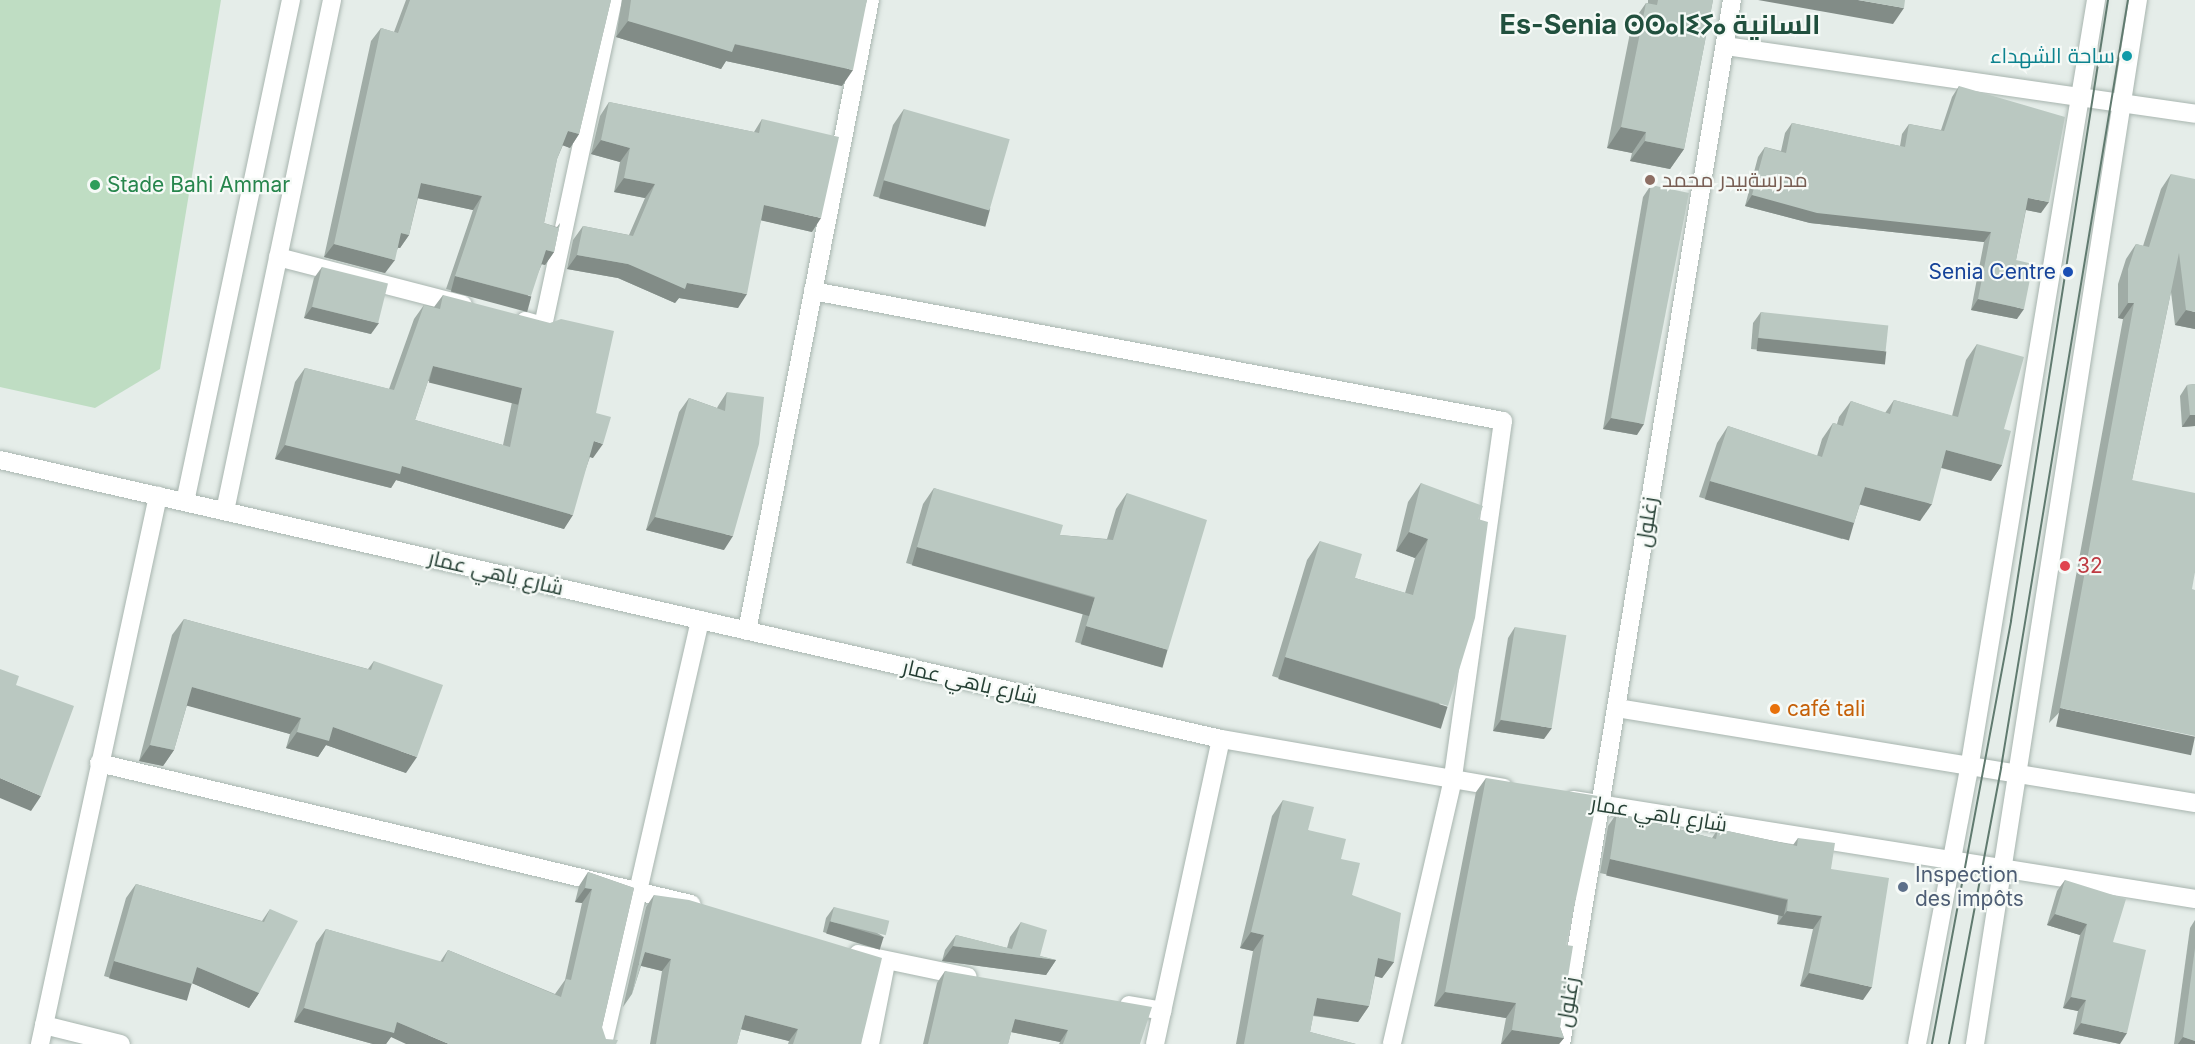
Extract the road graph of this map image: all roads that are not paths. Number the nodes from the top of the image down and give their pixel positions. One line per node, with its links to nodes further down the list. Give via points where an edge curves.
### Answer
1 (291, 0): 18 (street)
2 (332, 0): 12 (street)
3 (613, 0): 15 (street, via 543,326)
4 (870, 0): 13 (street)
5 (1732, 0): 8 (street, زغلول)
6 (2096, 0): 9 (street)
7 (2138, 0): 10 (street)
8 (1725, 46): 9 (street); 22 (street, زغلول)
9 (2080, 93): 10 (street); 25 (street)
10 (2123, 101): 11 (street); 26 (street)
11 (2195, 114)
12 (278, 258): 14 (street); 19 (street)
13 (813, 291): 21 (street); 27 (street, via 1503,421)
14 (485, 311)
15 (508, 317)
16 (0, 460): 17 (street, شارع باهي عمار)
17 (158, 496): 18 (street, شارع باهي عمار); 24 (street)
18 (185, 502): 19 (street, شارع باهي عمار)
19 (225, 511): 20 (street, شارع باهي عمار)
20 (700, 620): 21 (street, شارع باهي عمار); 34 (street)
21 (747, 631): 23 (street, شارع باهي عمار)
22 (1617, 708): 25 (street); 31 (street, زغلول)
23 (1221, 739): 27 (street, شارع باهي عمار); 41 (street)
24 (99, 763): 34 (street); 42 (street)
25 (1970, 763): 26 (street); 32 (street)
26 (2018, 770): 30 (street); 33 (street)
27 (1453, 779): 28 (street, شارع باهي عمار); 48 (street)
28 (1521, 791)
29 (1556, 797): 31 (street, شارع باهي عمار)
30 (2195, 803)
31 (1601, 805): 32 (street, شارع باهي عمار); 49 (street, زغلول)
32 (1949, 860): 33 (street, شارع باهي عمار); 50 (street)
33 (2004, 865): 35 (street, شارع باهي عمار); 51 (street)
34 (639, 888): 36 (street); 45 (street)
35 (2195, 899)
36 (706, 908)
37 (841, 949): 38 (street)
38 (886, 963): 39 (street); 46 (street)
39 (989, 981)
40 (1105, 1001): 41 (street)
41 (1162, 1011): 47 (street)
42 (44, 1025): 43 (street); 44 (street)
43 (40, 1044)
44 (121, 1044)
45 (603, 1044)
46 (870, 1044)
47 (1155, 1044)
48 (1392, 1044)
49 (1561, 1044)
50 (1917, 1044)
51 (1975, 1044)

